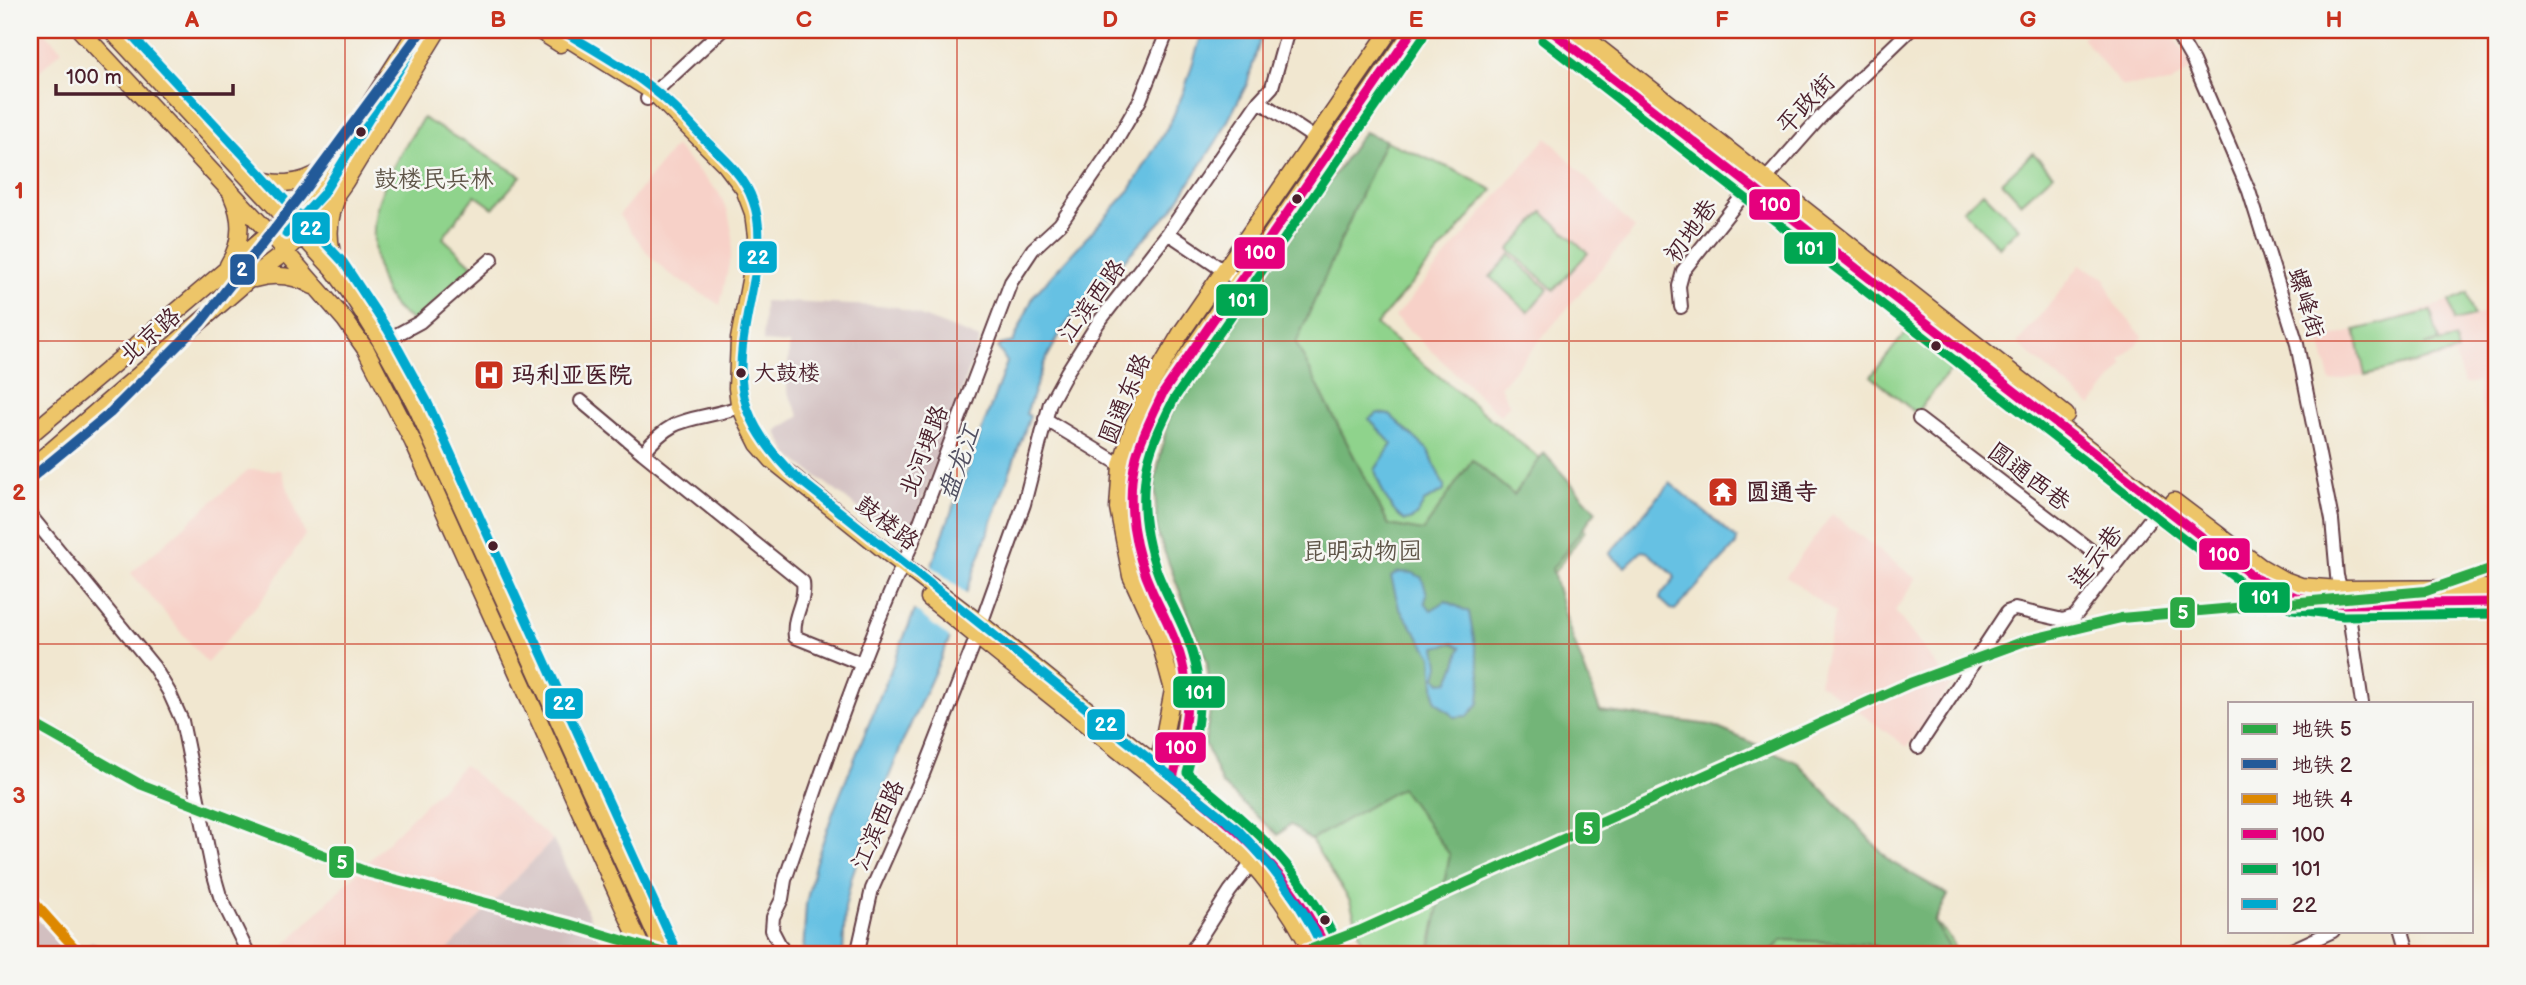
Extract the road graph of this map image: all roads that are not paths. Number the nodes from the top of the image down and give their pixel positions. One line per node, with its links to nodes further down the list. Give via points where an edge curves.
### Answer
1 (80, 30): 23 (main road)
2 (111, 30): 20 (main road)
3 (417, 30): 19 (main road, 北京路)
4 (438, 30): 21 (main road, 北京路)
5 (537, 30): 16 (main road, 鼓楼路)
6 (554, 30): 16 (main road, 鼓楼路)
7 (722, 30): 16 (street)
8 (1168, 30): 49 (street, 北河埂路, via 1140,100 1111,150 1060,224 1033,249 1011,282)
9 (1288, 30): 17 (street, 江滨西路, via 1272,87)
10 (1390, 30): 18 (main road, 圆通东路)
11 (1413, 30): 32 (main road, 圆通东路)
12 (1549, 30): 22 (main road)
13 (1576, 30): 22 (main road)
14 (1910, 30): 22 (street, 平政街)
15 (2175, 30): 51 (street, 螺峰街, via 2249,191 2297,344 2330,508)
16 (650, 96): 39 (main road, 鼓楼路, via 718,170 736,193 744,215 746,258 727,367); 49 (main road, 鼓楼路, via 725,164 744,189 753,213 754,259 736,367 739,404 758,444)
17 (1259, 101): 18 (street); 25 (street, 江滨西路)
18 (1316, 139): 30 (main road, 圆通东路)
19 (335, 159): 20 (main road, via 311,177 292,183 262,180); 24 (main road, 北京路)
20 (240, 167): 24 (main road)
21 (345, 182): 27 (main road, 北京路); 34 (main road, via 334,205 330,239)
22 (1758, 182): 36 (street, 初地巷, via 1683,271); 46 (main road)
23 (228, 188): 26 (main road); 31 (main road, via 240,234)
24 (286, 219): 26 (main road, 北京路); 27 (main road)
25 (1168, 233): 30 (street); 40 (street, 江滨西路, via 1098,323)
26 (270, 234): 28 (main road); 31 (main road, 北京路)
27 (303, 236): 28 (main road, 北京路); 34 (main road)
28 (285, 252): 33 (main road, 北京路); 35 (main road)
29 (492, 259): 37 (street, via 421,322)
30 (1223, 270): 32 (street); 44 (main road, 圆通东路, via 1149,387)
31 (224, 271): 42 (main road, 北京路)
32 (1239, 281): 58 (main road, 圆通东路, via 1163,393 1134,468 1137,544 1176,642 1188,699 1181,750)
33 (245, 283): 35 (main road, via 265,276 286,276); 45 (main road, 北京路)
34 (347, 288): 37 (main road)
35 (320, 291): 64 (main road, via 366,350 413,442)
36 (1681, 307)
37 (383, 342): 65 (main road)
38 (581, 401): 43 (street)
39 (733, 409): 43 (street, via 667,428); 49 (main road, 鼓楼路, via 751,449 766,466)
40 (1045, 419): 44 (street); 53 (street, 江滨西路, via 1024,504)
41 (1919, 419): 48 (street, 圆通西巷)
42 (30, 435)
43 (643, 453): 54 (street, via 803,582 804,593 793,622 795,637)
44 (1121, 465): 57 (main road, 圆通东路, via 1118,508 1123,543 1131,576 1158,635 1173,690)
45 (30, 467)
46 (2165, 500): 48 (street, 连云巷); 51 (main road, via 2255,578 2277,590 2296,597)
47 (30, 515): 63 (street, via 169,692 182,722 220,896)
48 (2114, 568): 56 (street, 连云巷, via 2075,617 2063,620 2015,609 2007,612)
49 (906, 573): 53 (main road, 鼓楼路); 54 (street, 北河埂路)
50 (2496, 588): 51 (main road)
51 (2342, 596): 52 (main road); 55 (street, 螺峰街)
52 (2496, 602)
53 (979, 630): 57 (main road, 鼓楼路); 58 (main road, 鼓楼路); 67 (street, 江滨西路, via 872,889)
54 (862, 664): 66 (street, 北河埂路, via 773,916 772,930)
55 (2362, 702)
56 (1918, 747)
57 (1158, 767): 58 (main road, 圆通东路)
58 (1167, 781): 59 (main road, 鼓楼路); 70 (main road, 鼓楼路, via 1237,828 1272,862 1301,900)
59 (1252, 863): 68 (street); 69 (main road, 鼓楼路, via 1288,909)
60 (2331, 932): 71 (street)
61 (2402, 932): 72 (street)
62 (2496, 954): 73 (street)
63 (249, 955)
64 (645, 955)
65 (665, 955)
66 (785, 955)
67 (858, 955)
68 (1189, 955)
69 (1313, 955)
70 (1330, 955)
71 (2281, 955)
72 (2409, 955)
73 (2491, 955)

